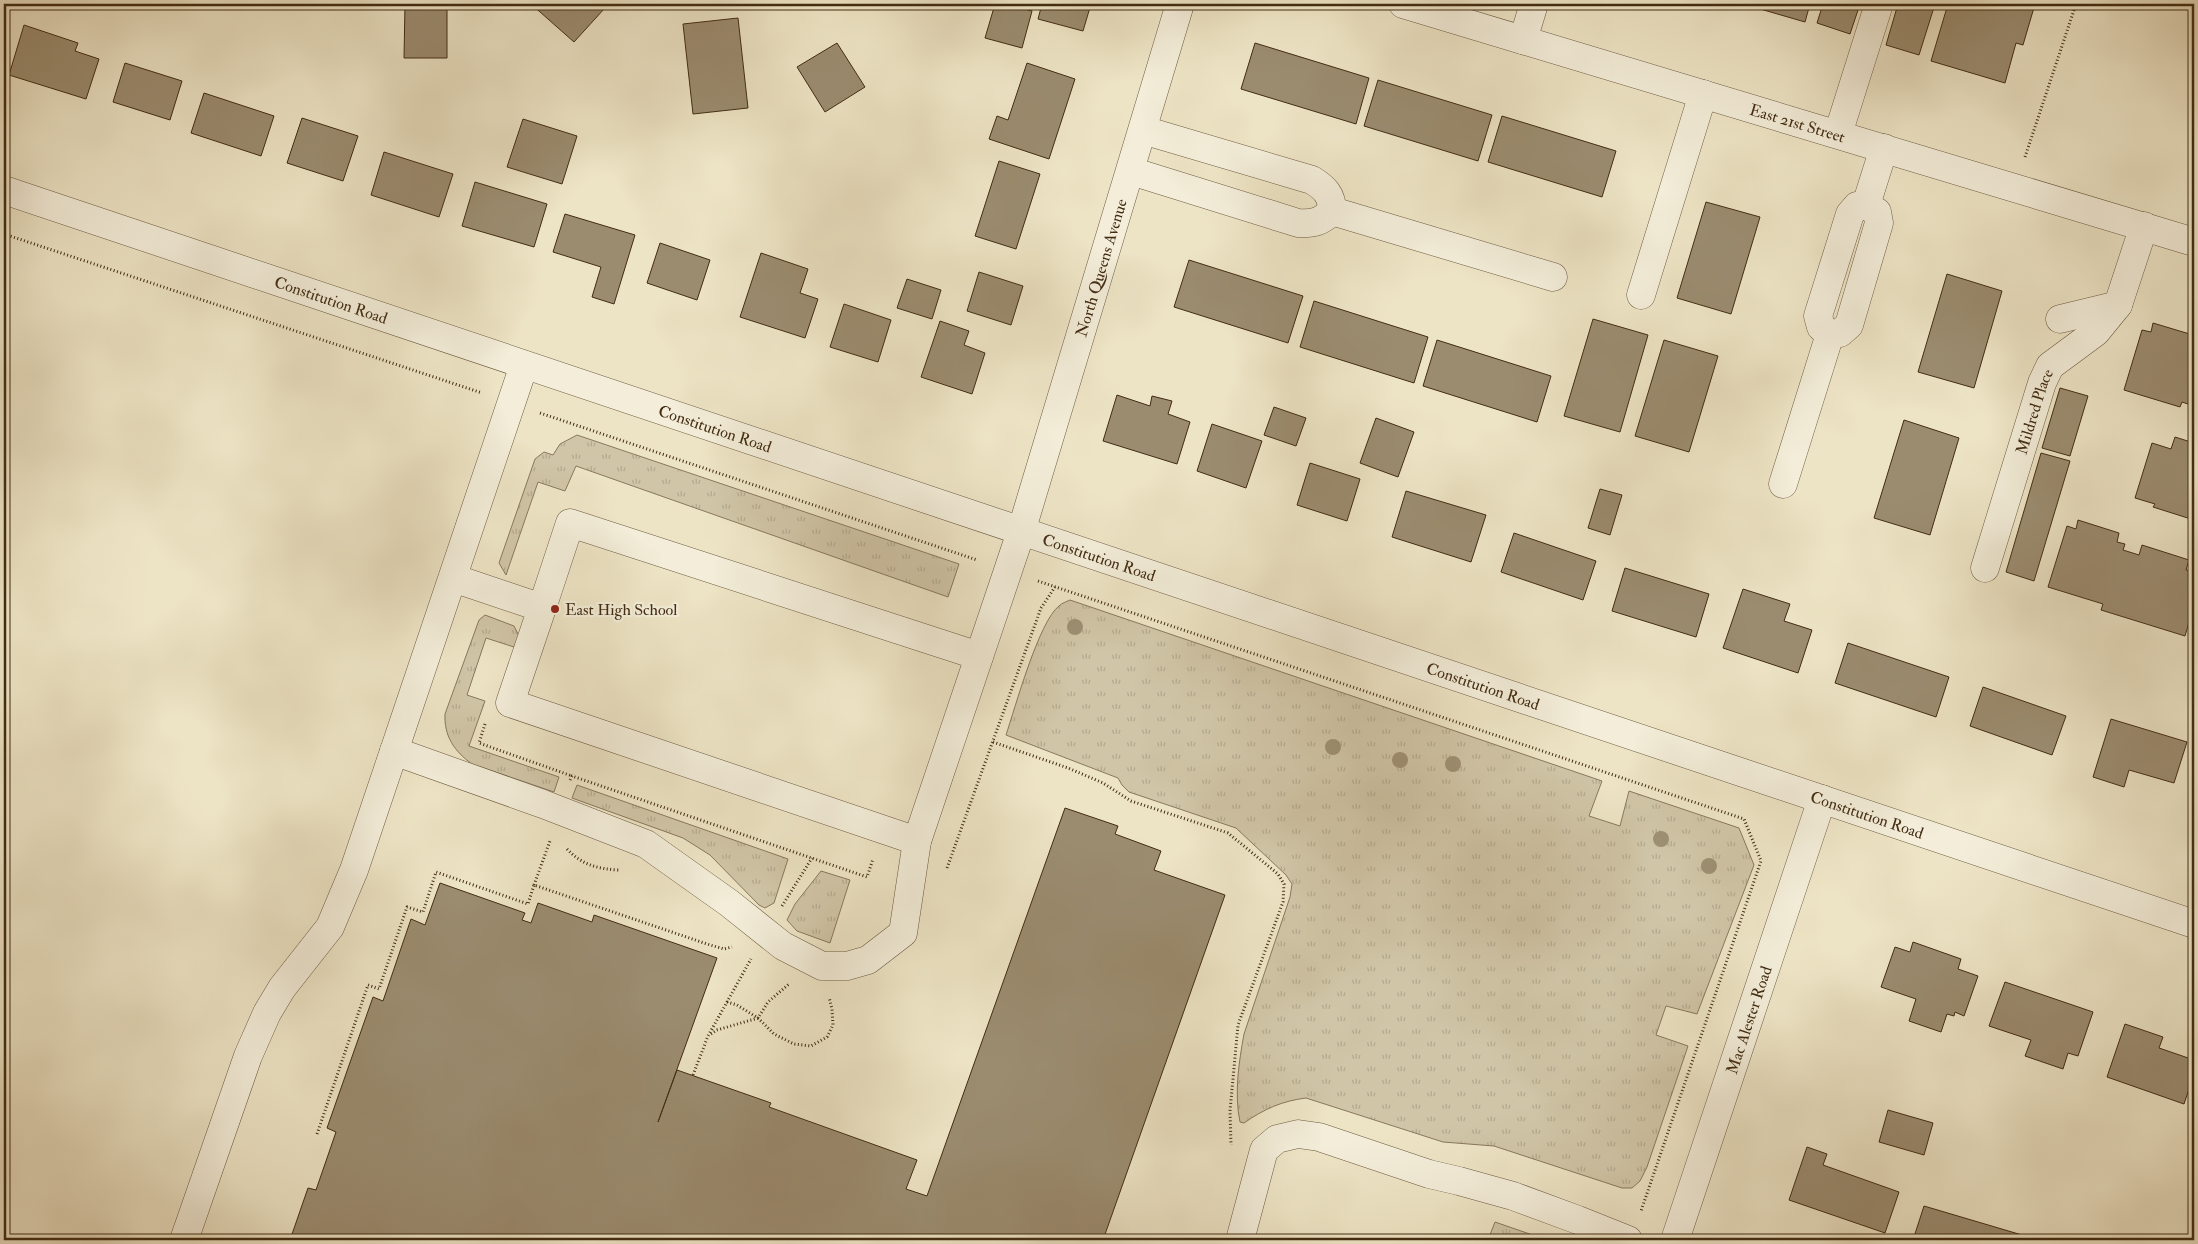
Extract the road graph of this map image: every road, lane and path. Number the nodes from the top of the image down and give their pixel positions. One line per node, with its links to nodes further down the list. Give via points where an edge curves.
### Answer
1 (1180, 4): 8 (street, North Queens Avenue)
2 (1403, 4): 6 (street, East 21st Street)
3 (1534, 4): 6 (street)
4 (1879, 4): 9 (street)
5 (2076, 4): 12 (path)
6 (1523, 40): 7 (street, East 21st Street)
7 (1703, 94): 9 (street, East 21st Street); 19 (street)
8 (1143, 130): 11 (street, North Queens Avenue); 14 (street, via 1312,180 1324,188 1332,201)
9 (1838, 134): 10 (street, East 21st Street)
10 (1884, 148): 12 (street, East 21st Street); 24 (street, via 1866,205 1856,206 1850,214 1818,316 1821,327 1830,334)
11 (1131, 171): 14 (street, via 1298,223 1312,224 1324,220); 25 (street, North Queens Avenue)
12 (2015, 189): 15 (street, East 21st Street)
13 (4, 190): 22 (street, Constitution Road)
14 (1332, 211): 18 (street)
15 (2144, 226): 17 (street, East 21st Street); 20 (street, Mildred Place)
16 (4, 234): 23 (path)
17 (2194, 242)
18 (1553, 277)
19 (1641, 295)
20 (2118, 305): 21 (street); 26 (street, Mildred Place, via 2096,332 2050,366)
21 (2060, 319)
22 (524, 365): 23 (street); 25 (street, Constitution Road)
23 (512, 403): 27 (path); 28 (street)
24 (1783, 484)
25 (1021, 532): 27 (street, North Queens Avenue); 35 (street, Constitution Road)
26 (1985, 568)
27 (1008, 571): 30 (street, North Queens Avenue); 52 (path, via 1744,819 1761,861)
28 (453, 578): 29 (street); 33 (street)
29 (542, 608): 30 (street, via 570,523); 37 (street, via 510,703)
30 (980, 656): 37 (street, North Queens Avenue)
31 (488, 716): 34 (path, via 479,743)
32 (993, 742): 51 (path, via 1068,768 1103,783 1131,801 1228,833 1278,874 1284,884 1282,902 1238,1025 1230,1110)
33 (394, 751): 36 (street, North Queens Avenue); 53 (street, via 354,870 330,927 266,1013)
34 (572, 776): 36 (path); 38 (path)
35 (1822, 799): 41 (street, Constitution Road); 56 (street, Mac Alester Road)
36 (560, 810): 40 (path); 42 (street, North Queens Avenue, via 646,844)
37 (917, 841): 42 (street, North Queens Avenue, via 903,933 868,960 847,966 822,966 783,946)
38 (812, 858): 39 (path, via 867,877); 42 (path)
39 (874, 858)
40 (534, 885): 43 (path, via 707,944 724,948); 50 (path, via 528,904 436,872 422,912 407,907 379,989 368,985)
41 (2194, 924)
42 (767, 933): 46 (path)
43 (736, 946)
44 (793, 981): 47 (path, via 768,1002)
45 (827, 991): 47 (path, via 833,1025 827,1037 811,1046 794,1044 774,1034)
46 (727, 1002): 47 (path); 48 (path)
47 (758, 1018): 48 (path, via 717,1030)
48 (708, 1036): 49 (path)
49 (693, 1075)
50 (317, 1134)
51 (1231, 1149)
52 (1640, 1212)
53 (184, 1240)
54 (1240, 1240): 55 (street, via 1264,1150 1277,1139 1298,1134 1319,1137 1429,1174 1512,1196)
55 (1628, 1240)
56 (1675, 1240)

